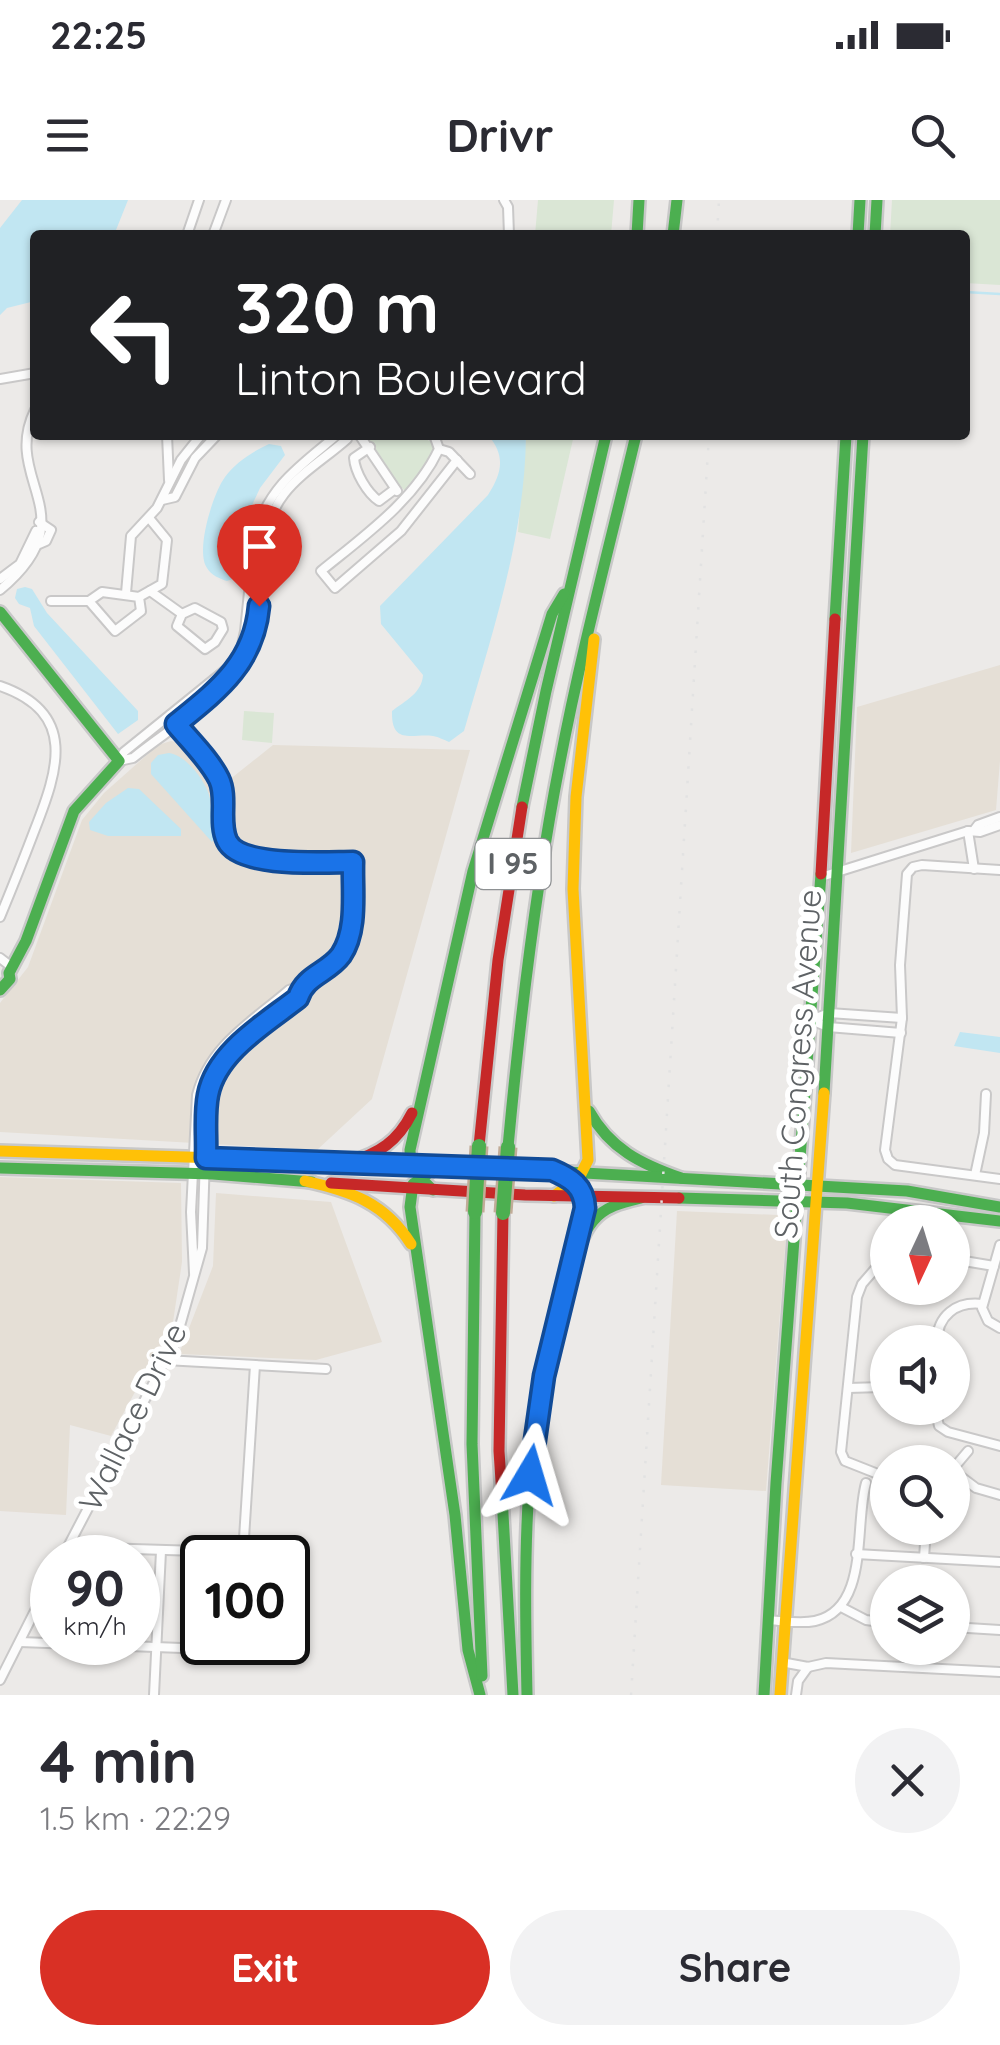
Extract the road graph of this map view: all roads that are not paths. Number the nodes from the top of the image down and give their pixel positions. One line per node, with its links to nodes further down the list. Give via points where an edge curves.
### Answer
1 (199, 200): 8 (street)
2 (226, 200): 9 (street)
3 (504, 200): 10 (street)
4 (639, 200): 11 (main road)
5 (677, 200): 12 (main road)
6 (860, 200): 13 (main road)
7 (877, 200): 14 (main road)
8 (189, 230)
9 (215, 230)
10 (509, 230)
11 (636, 230)
12 (674, 230)
13 (858, 230)
14 (875, 230)
15 (30, 373): 16 (street)
16 (0, 379)
17 (30, 420): 38 (street, via 21,448)
18 (167, 440): 33 (street)
19 (197, 440): 33 (street)
20 (212, 440): 36 (street, via 175,497)
21 (338, 440): 47 (street, via 285,478 267,502 255,534)
22 (339, 440): 48 (street, via 282,496 266,535)
23 (364, 440): 29 (street)
24 (436, 440): 30 (street)
25 (605, 440): 40 (main road, I 95)
26 (635, 440): 49 (main road, I 95)
27 (846, 440): 56 (main road, South Congress Avenue)
28 (862, 440): 56 (main road, South Congress Avenue)
29 (370, 447): 34 (street); 34 (street, via 354,465 372,496 379,501)
30 (439, 448): 31 (street); 35 (street)
31 (458, 460): 32 (street); 35 (street, via 401,531 335,588 321,572)
32 (470, 474)
33 (169, 484): 36 (street)
34 (395, 489): 35 (street)
35 (404, 497)
36 (162, 500): 37 (street)
37 (150, 518): 42 (street, via 167,540 164,580); 43 (street, via 131,536)
38 (38, 522): 39 (street, via 26,556); 41 (street, via 32,558)
39 (0, 580)
40 (570, 585): 72 (main road, via 552,614 491,804); 139 (main road, I 95, bridge, via 510,878 479,1146 471,1464)
41 (0, 590)
42 (150, 590): 44 (street); 51 (street)
43 (126, 593): 44 (street); 45 (street, via 102,592)
44 (140, 596): 45 (street, via 141,611 115,631)
45 (89, 600): 46 (street)
46 (52, 601)
47 (248, 605): 48 (street); 53 (street)
48 (259, 606): 53 (street, via 256,629)
49 (595, 606): 74 (main road, via 573,843); 140 (main road, I 95, bridge, via 539,878 508,1147 500,1468)
50 (0, 612): 58 (main road)
51 (182, 614): 52 (street, via 177,626 205,649); 52 (street, via 195,608 221,622)
52 (216, 642): 53 (street)
53 (239, 659): 55 (street); 57 (street, via 224,684)
54 (0, 686): 65 (street, via 43,716 57,757)
55 (170, 715): 57 (street); 58 (street)
56 (837, 718): 63 (main road, South Congress Avenue); 64 (main road, South Congress Avenue)
57 (176, 724): 58 (street); 79 (street, Wallace Drive, via 218,776 225,834 235,851 259,860 353,862 351,930 332,964 289,990 212,1057 198,1094)
58 (119, 762): 66 (main road, via 74,811 26,941)
59 (999, 823): 60 (street)
60 (972, 830): 61 (street); 63 (street)
61 (974, 869): 62 (street); 68 (street, via 922,865 907,874)
62 (1000, 870)
63 (838, 872): 64 (street); 70 (main road, South Congress Avenue)
64 (821, 877): 69 (main road, South Congress Avenue)
65 (0, 916)
66 (6, 969): 67 (main road, via 10,978)
67 (0, 990)
68 (902, 1018): 70 (street); 71 (street)
69 (811, 1020): 70 (street); 87 (main road, South Congress Avenue)
70 (829, 1020): 71 (street); 88 (main road, South Congress Avenue)
71 (900, 1033): 81 (street, via 888,1159)
72 (422, 1090): 76 (main road, via 391,1145); 77 (main road)
73 (986, 1094): 81 (street)
74 (587, 1105): 82 (main road, via 588,1160); 83 (main road, via 616,1149)
75 (0, 1151): 79 (main road)
76 (348, 1162): 77 (main road); 79 (main road)
77 (410, 1163): 78 (main road); 86 (main road)
78 (442, 1164): 82 (main road); 86 (main road)
79 (199, 1166): 80 (main road); 85 (main road); 105 (street, Wallace Drive, via 190,1212 194,1274)
80 (0, 1168)
81 (976, 1175): 84 (street)
82 (580, 1177): 83 (main road); 89 (main road); 90 (main road)
83 (681, 1178): 87 (main road)
84 (1000, 1179)
85 (305, 1181): 86 (main road); 97 (main road, via 374,1201 399,1223)
86 (415, 1183): 89 (main road, via 434,1190); 97 (main road, via 410,1207)
87 (800, 1185): 88 (main road); 92 (main road, South Congress Avenue)
88 (818, 1186): 93 (main road, South Congress Avenue); 94 (main road, via 919,1192)
89 (554, 1196): 90 (main road)
90 (584, 1197): 91 (main road); 101 (main road)
91 (641, 1198): 92 (main road); 101 (main road, via 595,1219)
92 (798, 1202): 93 (main road); 126 (main road, South Congress Avenue)
93 (817, 1203): 95 (main road); 126 (main road, South Congress Avenue)
94 (1000, 1207)
95 (1000, 1221)
96 (1000, 1245): 99 (street)
97 (417, 1259): 139 (main road, via 460,1548 468,1650)
98 (970, 1262): 99 (street)
99 (994, 1266): 102 (street)
100 (870, 1275): 109 (street, via 857,1296)
101 (567, 1281): 141 (main road, via 530,1475)
102 (982, 1304): 103 (street, via 964,1304); 104 (street, via 988,1322)
103 (940, 1325)
104 (1000, 1328)
105 (165, 1360): 106 (street); 116 (street, Wallace Drive)
106 (255, 1365): 107 (street); 117 (street)
107 (326, 1369)
108 (870, 1387): 109 (street)
109 (848, 1388): 112 (street, via 842,1457)
110 (940, 1425): 111 (street)
111 (1000, 1446)
112 (870, 1471)
113 (866, 1483): 121 (street)
114 (970, 1484): 115 (street)
115 (1000, 1494)
116 (74, 1535)
117 (244, 1535)
118 (925, 1545): 122 (street)
119 (161, 1551): 120 (street); 124 (street)
120 (180, 1552)
121 (856, 1554): 122 (street); 125 (street, via 853,1585)
122 (924, 1558): 123 (street)
123 (1000, 1562)
124 (160, 1570)
125 (841, 1606): 126 (street, via 818,1620); 127 (street)
126 (776, 1621): 133 (main road, South Congress Avenue); 142 (main road, South Congress Avenue)
127 (870, 1621)
128 (30, 1622): 131 (street)
129 (970, 1628): 130 (street)
130 (1000, 1630)
131 (20, 1642): 132 (street); 137 (street)
132 (30, 1642)
133 (781, 1662): 135 (street); 143 (main road, South Congress Avenue)
134 (155, 1665): 138 (street)
135 (808, 1667): 136 (street); 144 (street)
136 (1000, 1672)
137 (0, 1680)
138 (154, 1695)
139 (482, 1695)
140 (513, 1695)
141 (527, 1695)
142 (764, 1695)
143 (780, 1695)
144 (796, 1695)

